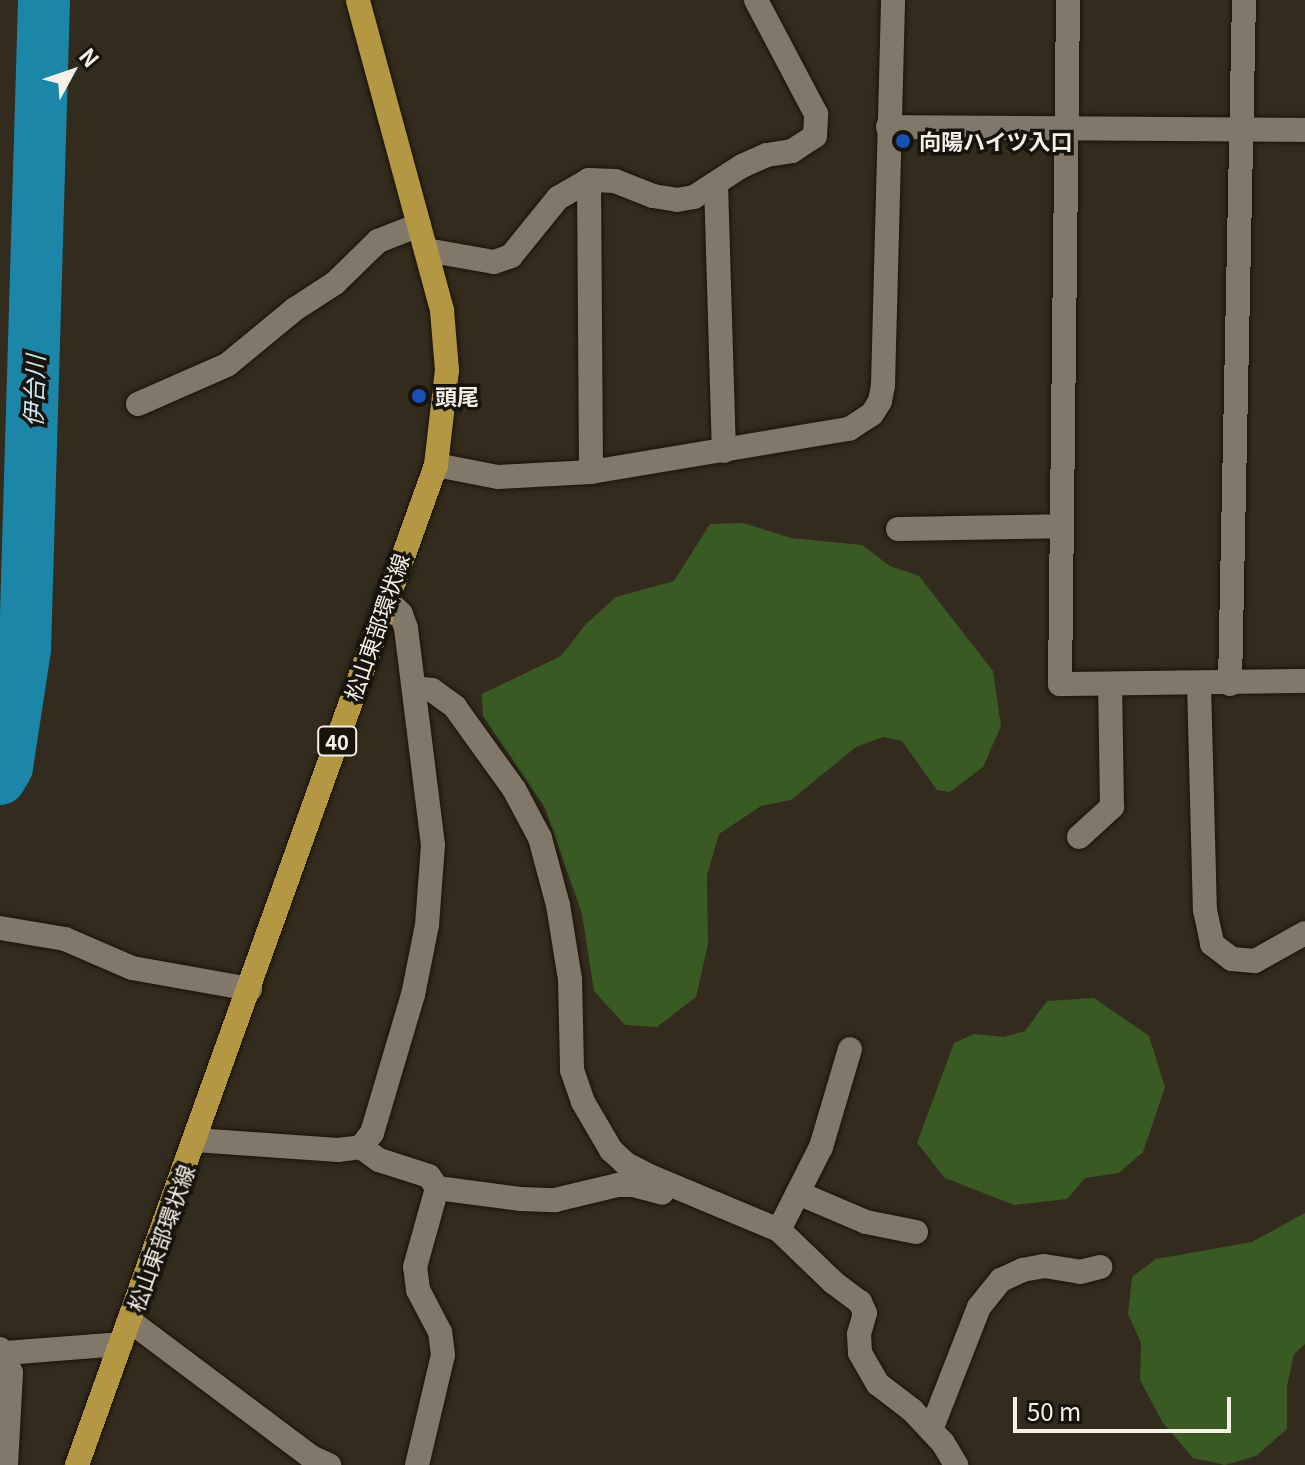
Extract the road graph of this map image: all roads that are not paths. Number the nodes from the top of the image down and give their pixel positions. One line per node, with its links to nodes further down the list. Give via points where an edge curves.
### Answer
1 (358, 0): 12 (main road, 松山東部環状線 / 40)
2 (756, 0): 11 (street, via 816,114 815,136 792,151 742,166)
3 (893, 0): 6 (street)
4 (1068, 0): 7 (street)
5 (1244, 0): 8 (street)
6 (888, 127): 7 (street); 15 (street, via 880,401 872,414 849,429)
7 (1066, 129): 8 (street); 18 (street)
8 (1242, 130): 9 (street); 24 (street)
9 (1305, 130)
10 (589, 180): 11 (street, via 615,181 677,200); 13 (street, via 558,198 511,256 494,262); 17 (street)
11 (716, 184): 15 (street)
12 (419, 225): 13 (main road, 松山東部環状線 / 40); 14 (street, via 378,241 335,283 227,365)
13 (426, 250): 16 (main road, 松山東部環状線 / 40, via 442,310 447,370)
14 (138, 404)
15 (724, 451): 17 (street)
16 (436, 465): 17 (street, via 498,477); 20 (main road, 松山東部環状線 / 40)
17 (591, 472)
18 (1062, 526): 19 (street); 22 (street, via 1060,684)
19 (898, 529)
20 (386, 599): 25 (street, via 406,628); 29 (main road, 松山東部環状線 / 40)
21 (1305, 681): 24 (street)
22 (1110, 684): 23 (street); 26 (street, via 1112,807)
23 (1199, 684): 24 (street); 28 (street, via 1205,910 1212,944 1232,959 1255,961)
24 (1230, 684)
25 (414, 688): 32 (street, via 433,845 427,925 413,995 372,1133); 35 (street, via 432,690 455,707 514,789 540,838 570,979 572,1070 596,1128 626,1164)
26 (1079, 837)
27 (0, 928): 29 (street, via 65,939 132,968)
28 (1305, 933)
29 (250, 989): 31 (main road, 松山東部環状線 / 40)
30 (850, 1049): 34 (street, via 821,1147)
31 (195, 1140): 32 (street); 39 (main road, 松山東部環状線 / 40)
32 (361, 1147): 33 (street, via 379,1160 429,1176)
33 (437, 1188): 35 (street, via 555,1200 618,1185 678,1198); 45 (street, via 415,1267 418,1290 440,1332 443,1355)
34 (798, 1193): 36 (street); 37 (street, via 866,1222)
35 (691, 1194): 36 (street)
36 (779, 1230): 41 (street, via 860,1302 865,1313 860,1353 878,1384)
37 (916, 1232)
38 (1100, 1267): 41 (street, via 1080,1272 1044,1266 1001,1280 979,1307)
39 (125, 1333): 40 (street); 43 (main road, 松山東部環状線 / 40); 44 (street)
40 (2, 1351): 42 (street, via 11,1373)
41 (931, 1430): 46 (street)
42 (6, 1465)
43 (77, 1465)
44 (329, 1465)
45 (417, 1465)
46 (956, 1465)

